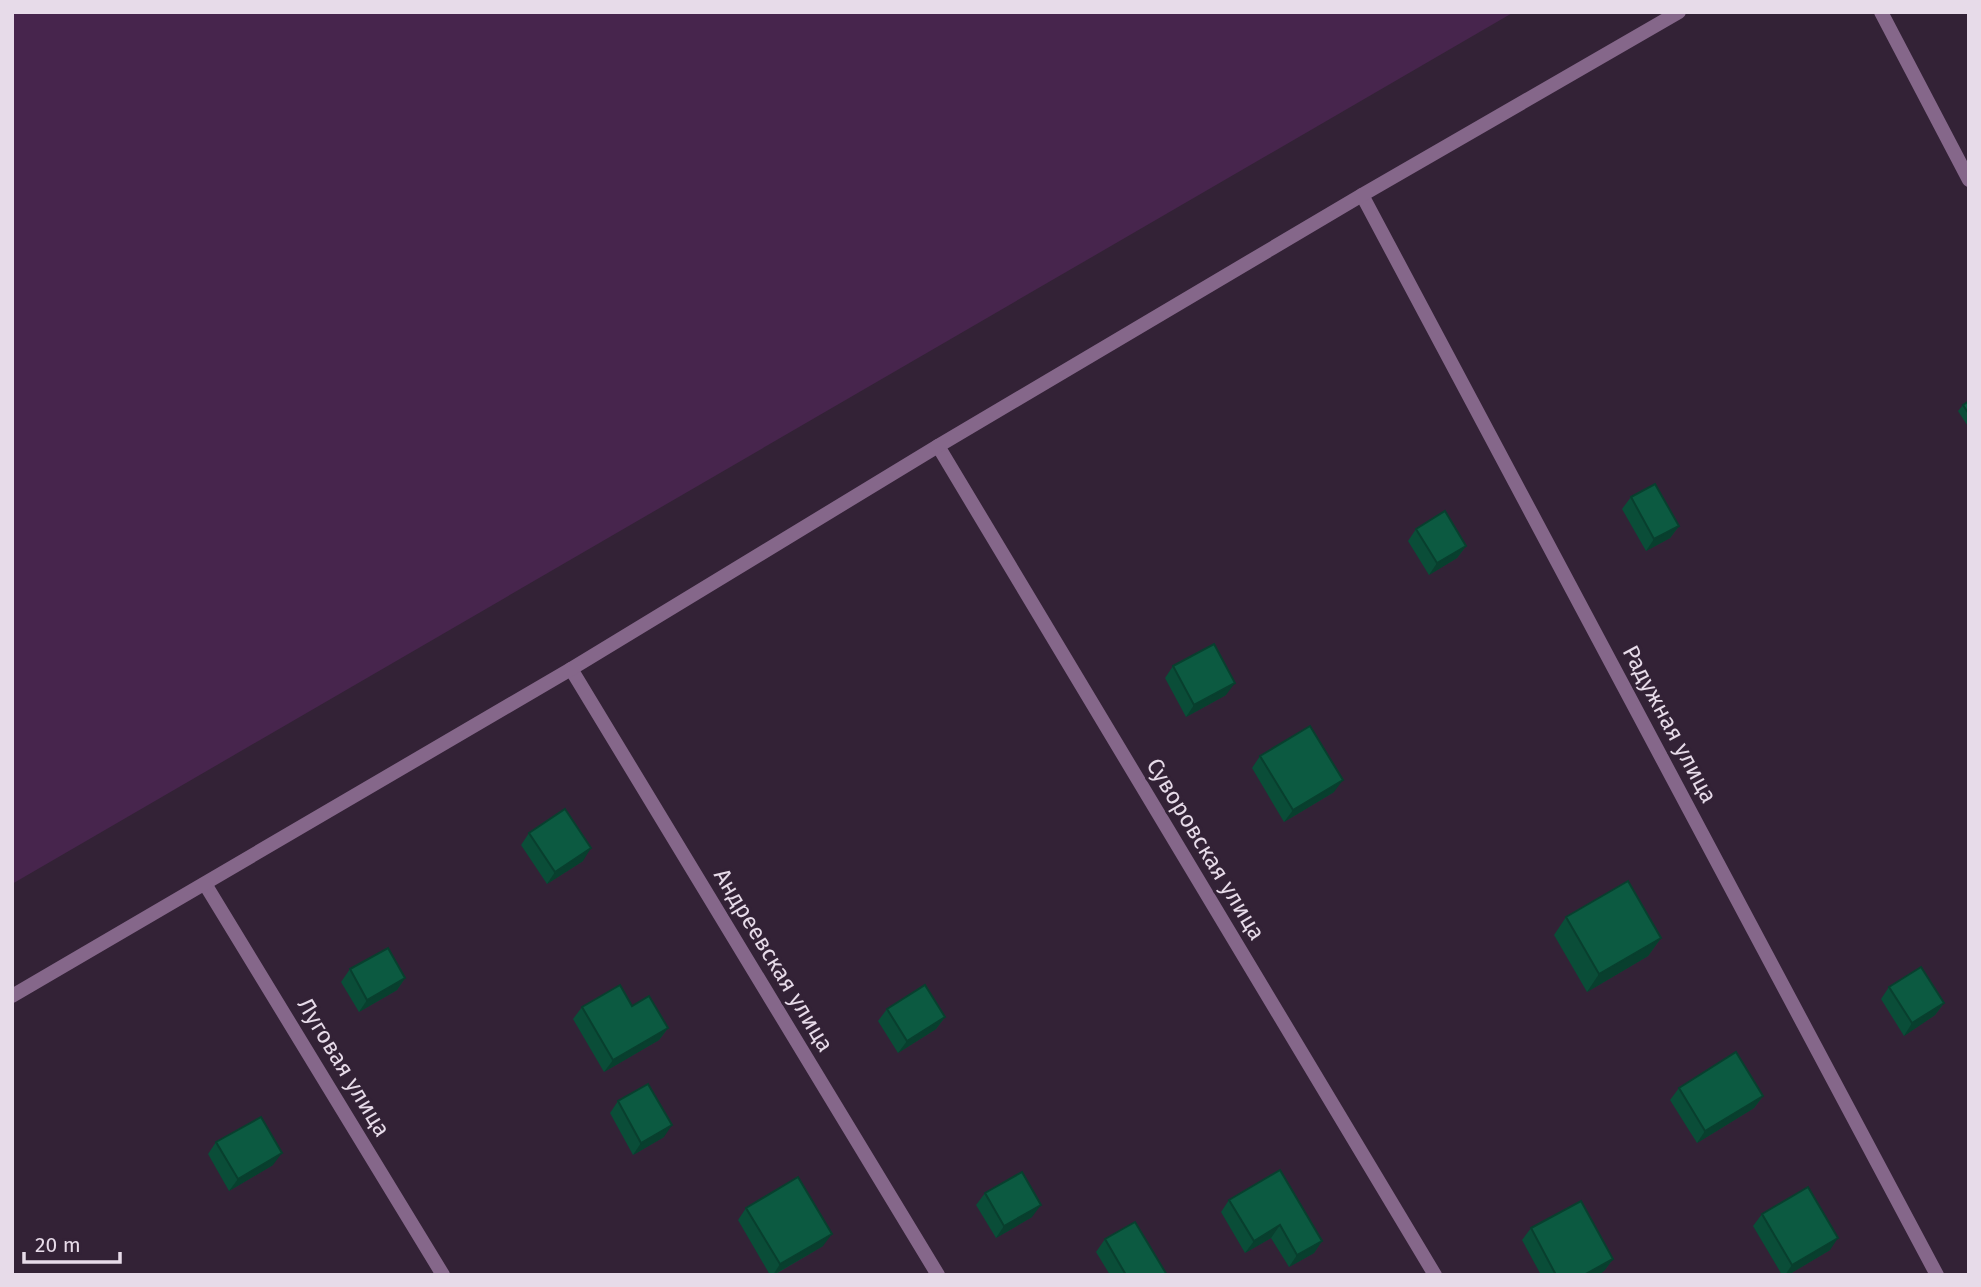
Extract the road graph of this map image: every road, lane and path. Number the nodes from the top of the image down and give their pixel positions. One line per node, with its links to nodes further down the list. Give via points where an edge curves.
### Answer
1 (1679, 12): 4 (street)
2 (1881, 12): 3 (street)
3 (1969, 180)
4 (1362, 195): 5 (street); 12 (street, Радужная улица)
5 (938, 446): 6 (street); 11 (street, Суворовская улица)
6 (571, 669): 7 (street); 10 (street, Андреевская улица)
7 (205, 884): 8 (street); 9 (street, Луговая улица)
8 (12, 996)
9 (443, 1275)
10 (938, 1275)
11 (1434, 1275)
12 (1937, 1275)

